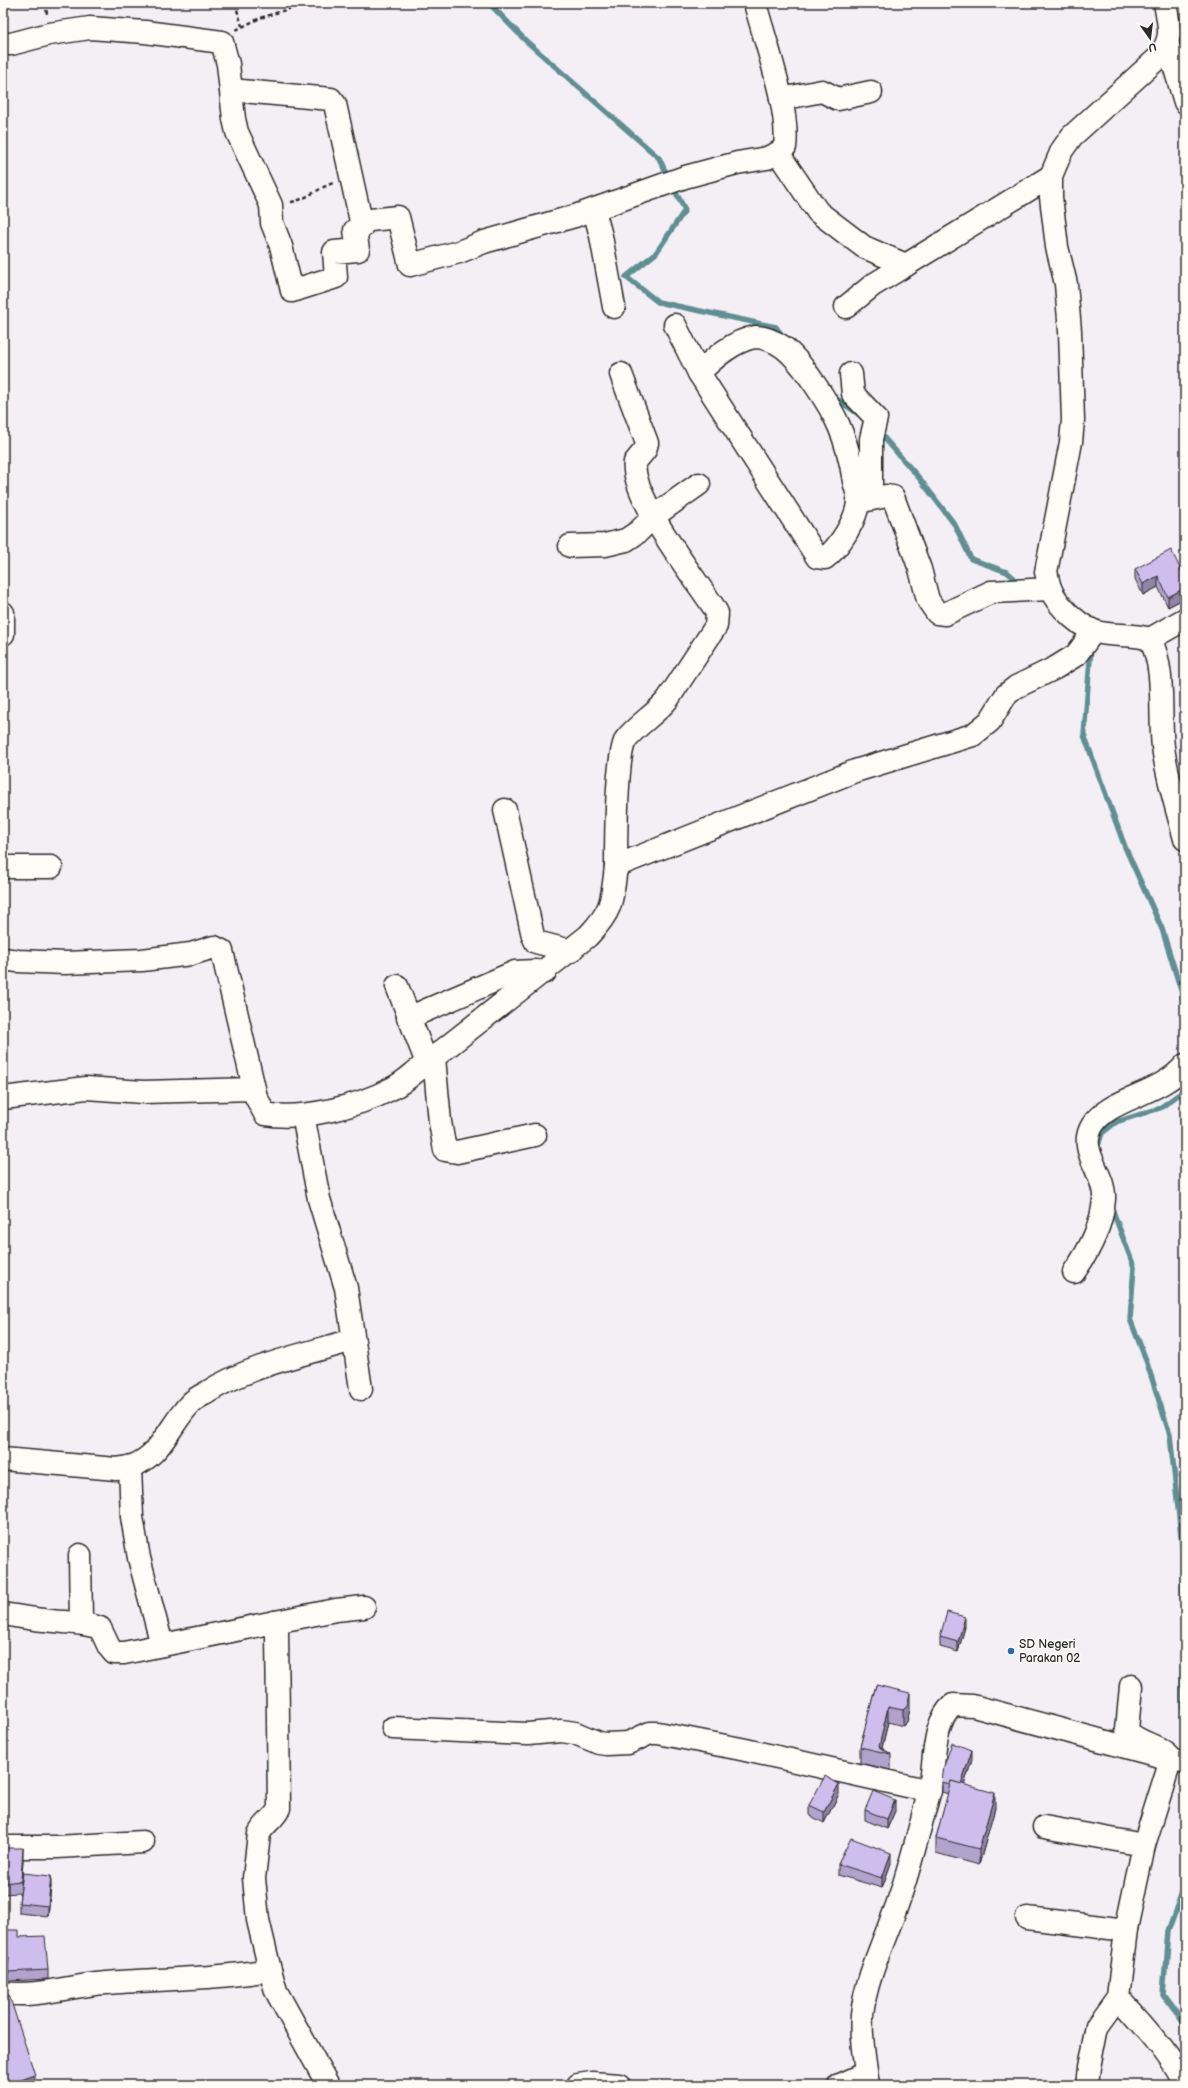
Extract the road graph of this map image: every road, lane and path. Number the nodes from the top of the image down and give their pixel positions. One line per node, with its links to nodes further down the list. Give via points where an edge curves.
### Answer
1 (235, 3): 5 (path)
2 (297, 3): 5 (path, via 298,6)
3 (755, 3): 11 (street)
4 (1165, 3): 6 (street)
5 (242, 26): 7 (path)
6 (1174, 36): 12 (street); 14 (street, via 1159,57 1072,136 1062,150)
7 (222, 42): 8 (street, via 90,28); 9 (street)
8 (3, 44)
9 (231, 90): 15 (street, via 331,99 335,104); 16 (street, via 237,132)
10 (871, 92): 11 (street, via 835,98 822,92)
11 (780, 99): 13 (street, via 786,140 785,147)
12 (1185, 102)
13 (778, 153): 17 (street, via 767,158 685,177); 19 (street, via 818,212 864,247)
14 (1051, 176): 19 (street); 30 (street, via 1057,247 1066,284 1070,324 1073,420 1071,442 1048,556)
15 (351, 179): 16 (path, via 323,186 300,201); 18 (street)
16 (271, 206): 18 (street, via 272,223 281,246 292,291 336,277 334,252 358,250 355,230 361,228)
17 (594, 210): 18 (street, via 410,265 398,217); 20 (street)
18 (361, 221)
19 (906, 265): 21 (street, via 873,285)
20 (614, 307)
21 (846, 307)
22 (675, 325): 23 (street)
23 (699, 373): 27 (street, via 719,355 745,339 763,337 784,348 796,360 838,424); 27 (street, via 816,557 820,559 829,555 841,541)
24 (621, 374): 28 (street, via 646,443 645,450 636,459 634,470)
25 (851, 374): 27 (street, via 853,394 873,429)
26 (699, 484): 28 (street)
27 (865, 500): 30 (street, via 890,496 896,501 928,600 937,613 945,614 991,592)
28 (654, 516): 29 (street, via 626,540 605,545); 39 (street, via 713,606 717,619 716,626 668,699 633,732 622,748 615,829)
29 (570, 546)
30 (1045, 589): 35 (street, via 1074,619)
31 (3, 613): 33 (street)
32 (1185, 619): 34 (street)
33 (3, 634)
34 (1150, 639): 35 (street, via 1111,634); 36 (street, via 1159,662 1160,720 1167,770)
35 (1085, 641): 39 (street, via 1055,668 1016,686 1006,695 990,721 973,735 855,771)
36 (1179, 788): 38 (street)
37 (505, 810): 42 (street, via 533,936 536,942)
38 (1185, 839)
39 (616, 866): 42 (street, via 608,914)
40 (3, 867): 41 (street)
41 (51, 867)
42 (571, 951): 44 (street)
43 (3, 959): 49 (street, via 53,963 107,962 160,959 219,948 226,964)
44 (545, 972): 46 (street, via 515,972); 47 (street)
45 (397, 986): 46 (street)
46 (408, 1018): 47 (street)
47 (431, 1061): 51 (street, via 391,1089 345,1105); 52 (street, via 445,1150 457,1152)
48 (1185, 1065): 53 (street, via 1159,1086 1098,1116 1091,1127 1086,1138 1104,1198 1093,1241)
49 (254, 1089): 50 (street, via 143,1092 86,1088); 51 (street, via 260,1108 265,1114)
50 (3, 1098)
51 (303, 1115): 54 (street, via 320,1205 346,1288)
52 (535, 1135)
53 (1074, 1272)
54 (353, 1340): 55 (street); 57 (street, via 261,1368 208,1391 190,1404 147,1458)
55 (361, 1390)
56 (3, 1460): 57 (street, via 116,1469)
57 (130, 1466): 63 (street, via 132,1517 138,1551)
58 (80, 1554): 61 (street)
59 (364, 1607): 62 (street)
60 (3, 1614): 61 (street)
61 (80, 1622): 63 (street, via 100,1628 114,1653)
62 (275, 1622): 63 (street); 74 (street, via 279,1808 276,1816 262,1827 259,1834 254,1878 258,1920)
63 (162, 1646)
64 (1131, 1686): 66 (street, via 1127,1730 1133,1736 1163,1750)
65 (393, 1728): 67 (street, via 528,1734 561,1731 606,1744 628,1743 650,1733 658,1733)
66 (1178, 1761): 67 (street, via 974,1706 953,1705 941,1721); 70 (street)
67 (930, 1791): 77 (street, via 905,1883 868,1988 862,2015)
68 (1044, 1827): 70 (street)
69 (143, 1842): 71 (street)
70 (1144, 1845): 73 (street)
71 (3, 1847)
72 (1026, 1918): 73 (street)
73 (1126, 1930): 76 (street)
74 (270, 1970): 75 (street, via 223,1976 105,1983 29,1994); 78 (street, via 276,1991)
75 (3, 1993)
76 (1118, 1997): 82 (street, via 1097,2026); 83 (street, via 1138,2018 1174,2065)
77 (867, 2079): 81 (street)
78 (328, 2085)
79 (578, 2085): 80 (street)
80 (619, 2085)
81 (839, 2085)
82 (1087, 2085)
83 (1184, 2085)

